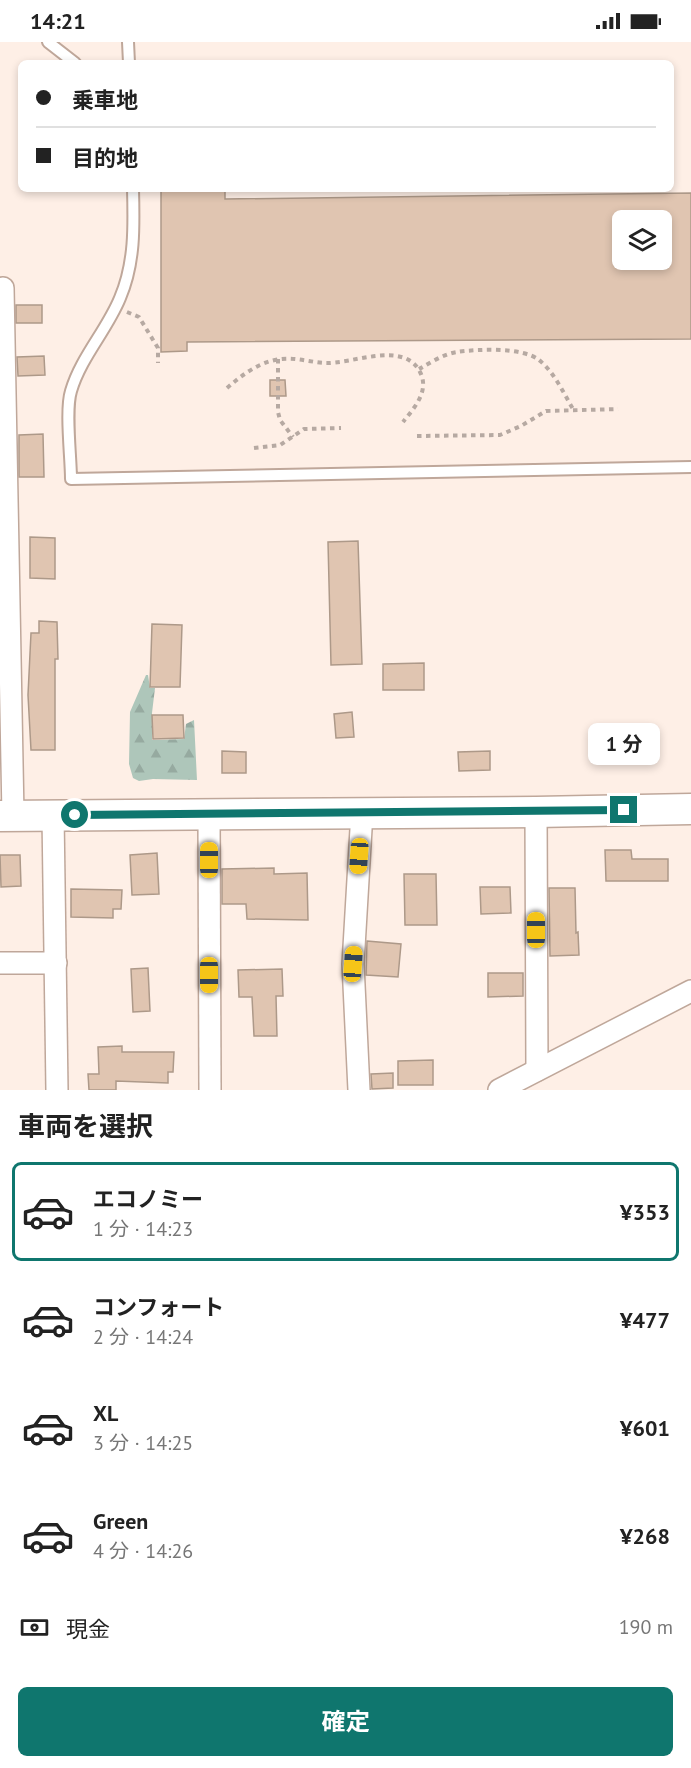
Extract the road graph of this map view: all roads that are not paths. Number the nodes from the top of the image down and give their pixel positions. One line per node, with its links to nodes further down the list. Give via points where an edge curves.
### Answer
1 (48, 42): 3 (lane)
2 (128, 42): 4 (lane)
3 (71, 60)
4 (129, 60)
5 (133, 192): 8 (lane, via 132,260 116,306 70,393 71,479)
6 (3, 288): 7 (street)
7 (3, 413): 9 (street)
8 (691, 467)
9 (4, 616): 15 (street)
10 (691, 809): 12 (street)
11 (362, 812): 12 (street); 13 (street); 23 (street, via 353,964)
12 (536, 812): 19 (street)
13 (209, 814): 14 (street); 22 (street)
14 (53, 815): 15 (street); 17 (street)
15 (6, 816)
16 (0, 963): 17 (street)
17 (56, 963): 21 (street)
18 (691, 991): 19 (street)
19 (537, 1070): 20 (street)
20 (510, 1087)
21 (57, 1090)
22 (210, 1090)
23 (359, 1090)

